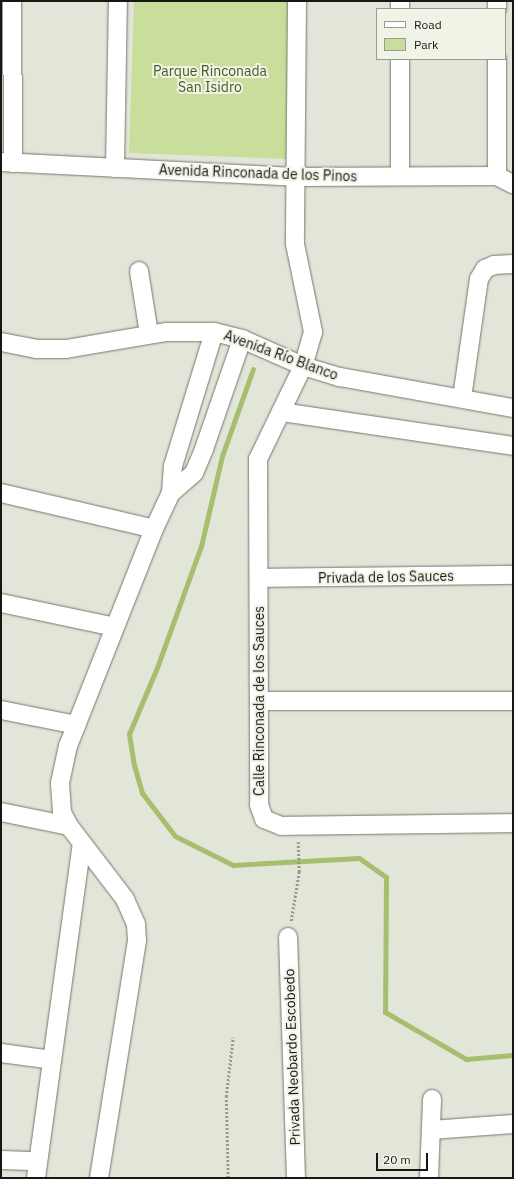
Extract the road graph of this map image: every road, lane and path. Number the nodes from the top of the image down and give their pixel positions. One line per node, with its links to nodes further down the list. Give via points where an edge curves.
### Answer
1 (12, 1): 6 (street)
2 (118, 1): 7 (street)
3 (297, 1): 10 (street, Calle Rinconada de los Sauces)
4 (400, 60): 8 (street)
5 (497, 60): 9 (street)
6 (7, 162): 7 (street, Avenida Rinconada de los Pinos)
7 (115, 168): 10 (street, Avenida Rinconada de los Pinos)
8 (400, 176): 9 (street, Avenida Rinconada de los Pinos); 10 (street, Avenida Rinconada de los Pinos)
9 (497, 176): 11 (street, Avenida Rinconada de los Pinos)
10 (295, 177): 18 (street, Calle Rinconada de los Sauces, via 296,252 311,314 312,332)
11 (513, 184)
12 (513, 264): 19 (street, via 494,265 485,269 479,279)
13 (139, 271): 15 (street)
14 (214, 332): 15 (street, Avenida Río Blanco); 16 (street, Avenida Río Blanco); 24 (street, via 173,466)
15 (150, 334): 17 (street, Avenida Río Blanco, via 66,349 36,349)
16 (242, 339): 18 (street, Avenida Río Blanco); 24 (street, via 194,473)
17 (1, 342)
18 (304, 366): 19 (street, Avenida Río Blanco, via 340,377); 21 (street, Calle Rinconada de los Sauces)
19 (462, 398): 20 (street, Avenida Río Blanco)
20 (513, 408)
21 (281, 412): 22 (street); 27 (street, Calle Rinconada de los Sauces, via 258,459)
22 (513, 446)
23 (1, 493): 25 (street)
24 (171, 493): 25 (street)
25 (154, 529): 29 (street)
26 (513, 576): 27 (street, Privada de los Sauces)
27 (259, 578): 30 (street, Calle Rinconada de los Sauces)
28 (1, 603): 29 (street)
29 (116, 627): 33 (street)
30 (259, 701): 31 (street); 35 (street, Calle Rinconada de los Sauces, via 259,805 264,819 281,826)
31 (513, 701)
32 (1, 710): 33 (street)
33 (77, 725): 36 (street, via 68,746 60,783 62,812)
34 (1, 812): 36 (street)
35 (513, 823)
36 (69, 826): 37 (street)
37 (82, 843): 42 (street); 48 (street, via 125,899 136,924 137,940)
38 (298, 856): 39 (path, via 299,872)
39 (288, 937): 50 (street, Privada Neobardo Escobedo)
40 (233, 1037): 49 (path, via 226,1097)
41 (1, 1053): 42 (street)
42 (52, 1060): 47 (street)
43 (432, 1099): 45 (street)
44 (513, 1124): 45 (street)
45 (431, 1130): 51 (street)
46 (1, 1160): 47 (street)
47 (36, 1170)
48 (99, 1178)
49 (228, 1178)
50 (296, 1178)
51 (429, 1178)

